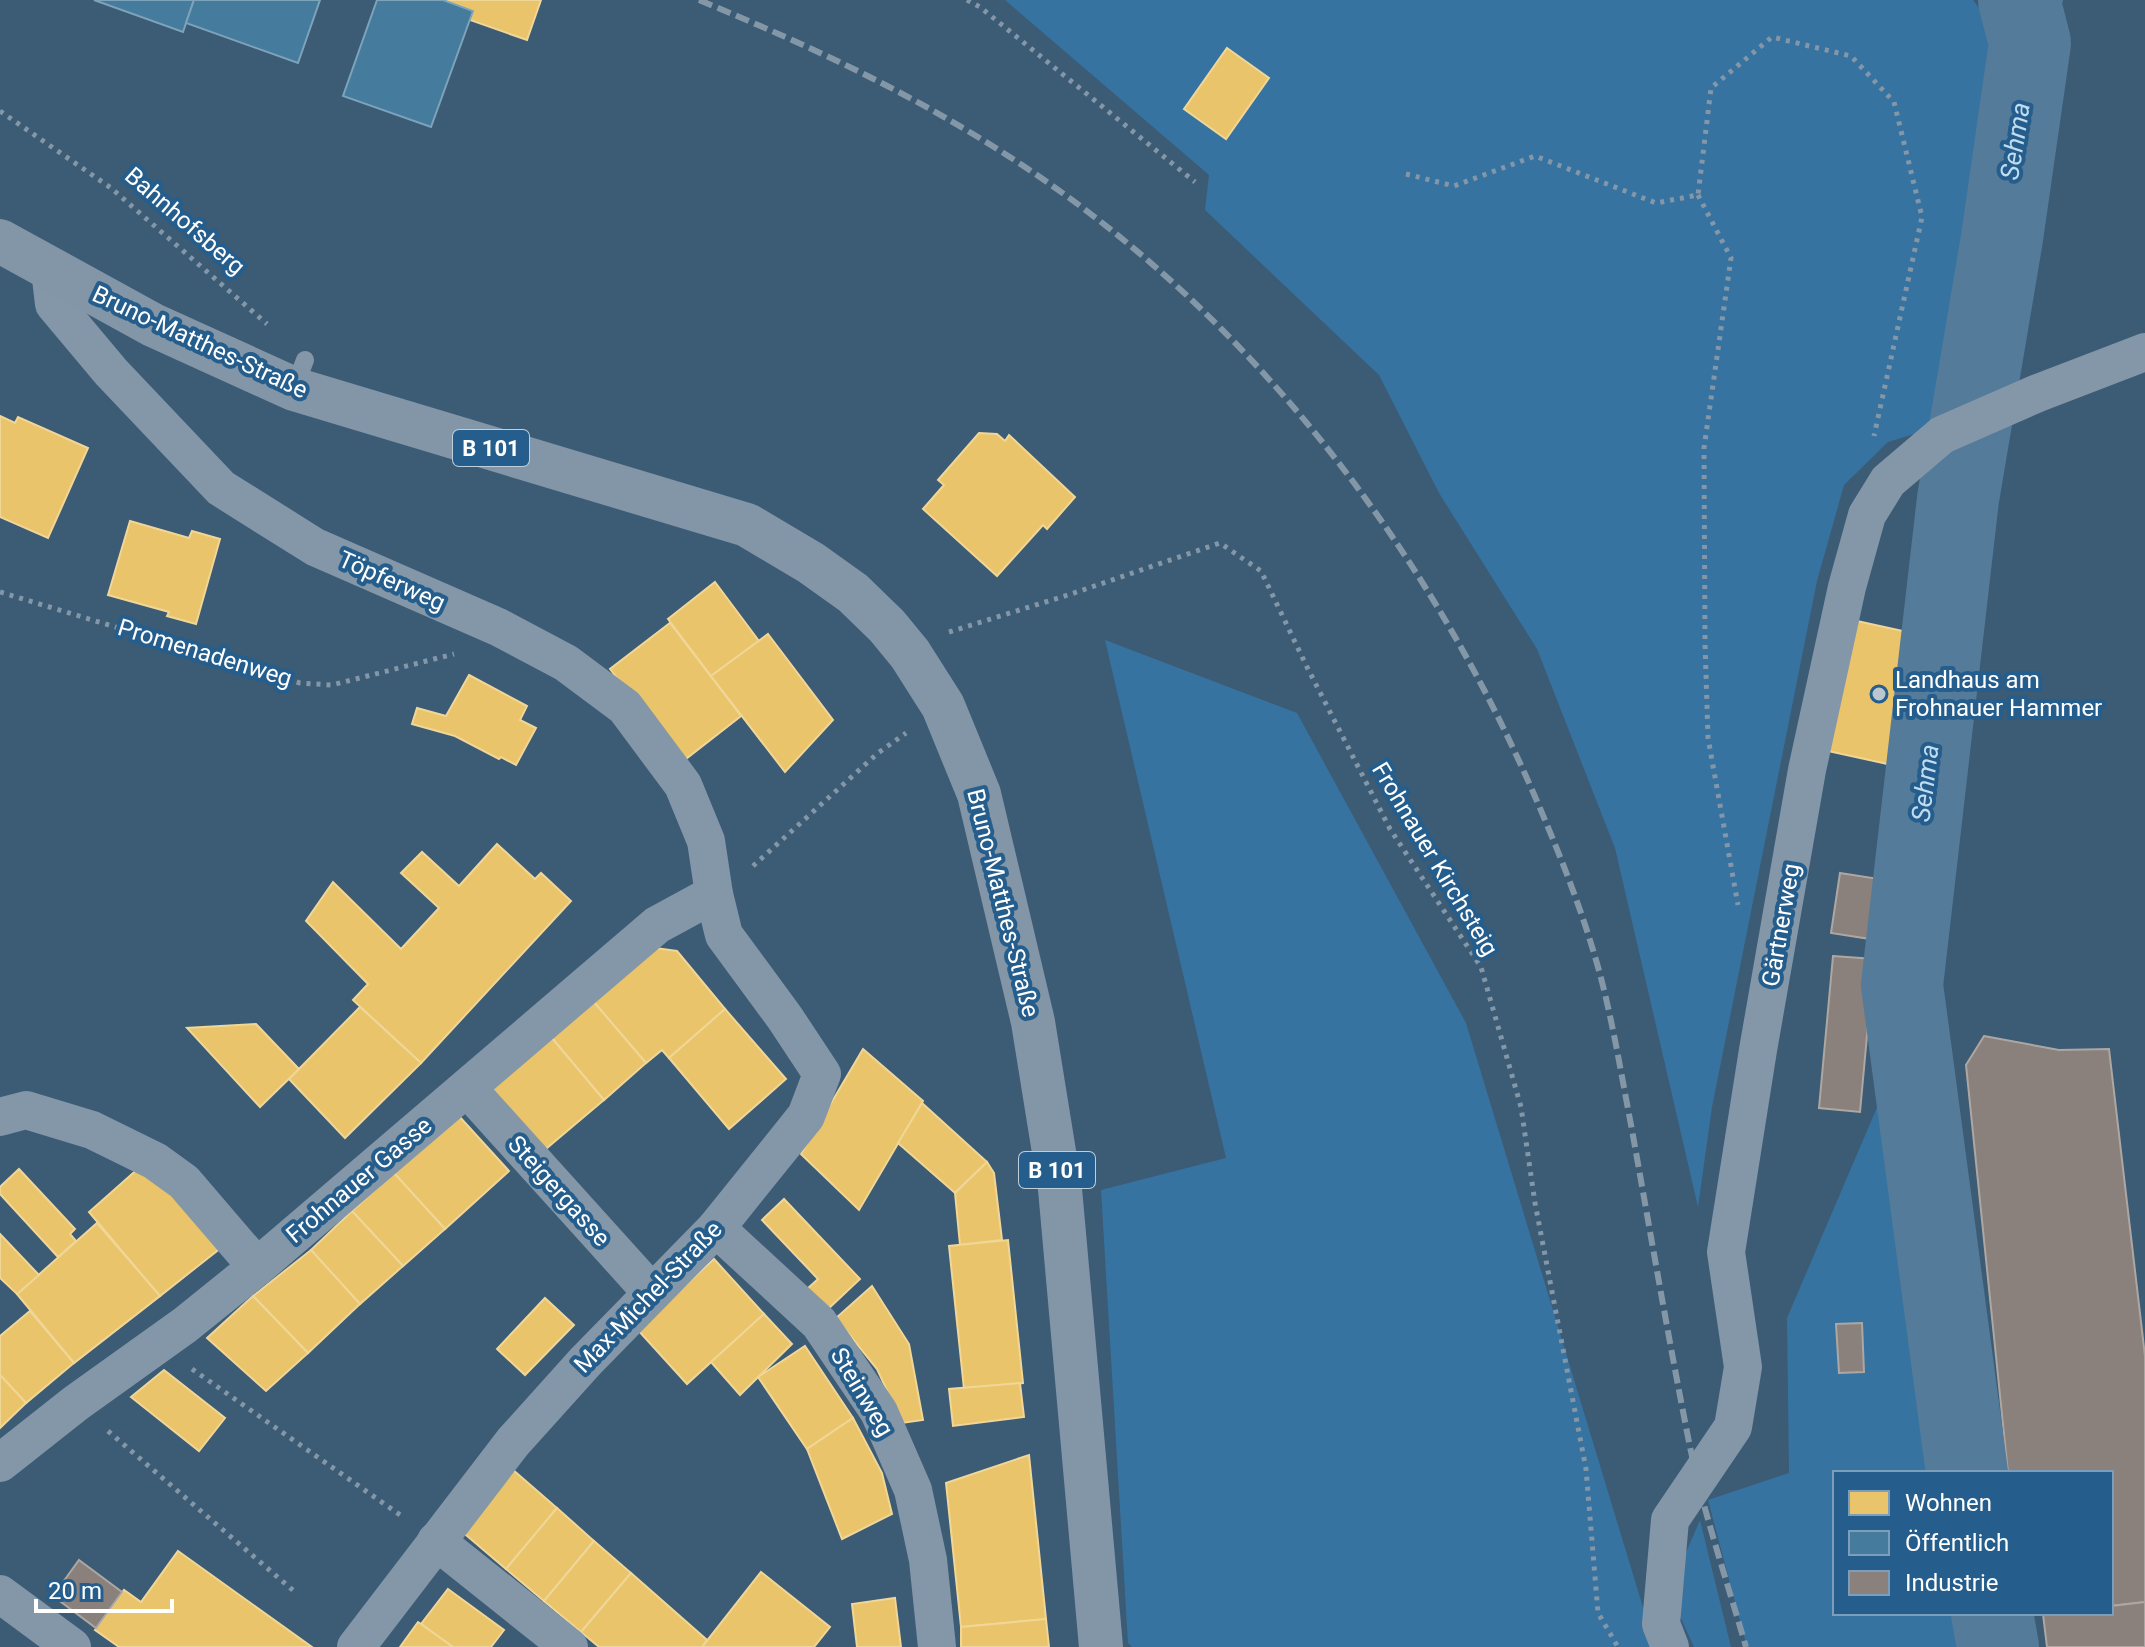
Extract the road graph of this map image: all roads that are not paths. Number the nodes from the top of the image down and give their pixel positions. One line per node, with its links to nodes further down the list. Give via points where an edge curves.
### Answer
1 (0, 241): 2 (main road, Bruno-Matthes-Straße / B 101)
2 (50, 270): 4 (street, Töpferweg, via 54,304 221,488 315,547 498,627 566,663 625,707 683,785 706,841); 17 (main road, Bruno-Matthes-Straße / B 101, via 153,325 747,525 853,593 910,654 943,706 979,794 1033,1022 1060,1189)
3 (2145, 352): 18 (street, Gärtnerweg, via 1942,435 1888,481 1867,515 1807,770 1726,1252 1743,1367 1733,1427 1670,1520 1661,1624)
4 (714, 894): 5 (street, Frohnauer Gasse, via 657,925); 7 (street, Max-Michel-Straße, via 724,935 822,1074 806,1116)
5 (467, 1088): 8 (street, Frohnauer Gasse); 9 (street, Steigergasse)
6 (0, 1117): 8 (street, via 26,1110 92,1130 155,1161 184,1182)
7 (716, 1228): 9 (street, Max-Michel-Straße); 16 (street, Steinweg, via 819,1323 879,1412 913,1490 928,1560)
8 (257, 1267): 10 (street, Frohnauer Gasse)
9 (652, 1293): 11 (street, Max-Michel-Straße, via 513,1442)
10 (0, 1463)
11 (436, 1541): 14 (street, Max-Michel-Straße); 15 (street)
12 (0, 1594): 13 (street)
13 (72, 1647)
14 (356, 1647)
15 (569, 1647)
16 (937, 1647)
17 (1101, 1647)
18 (1670, 1647)

